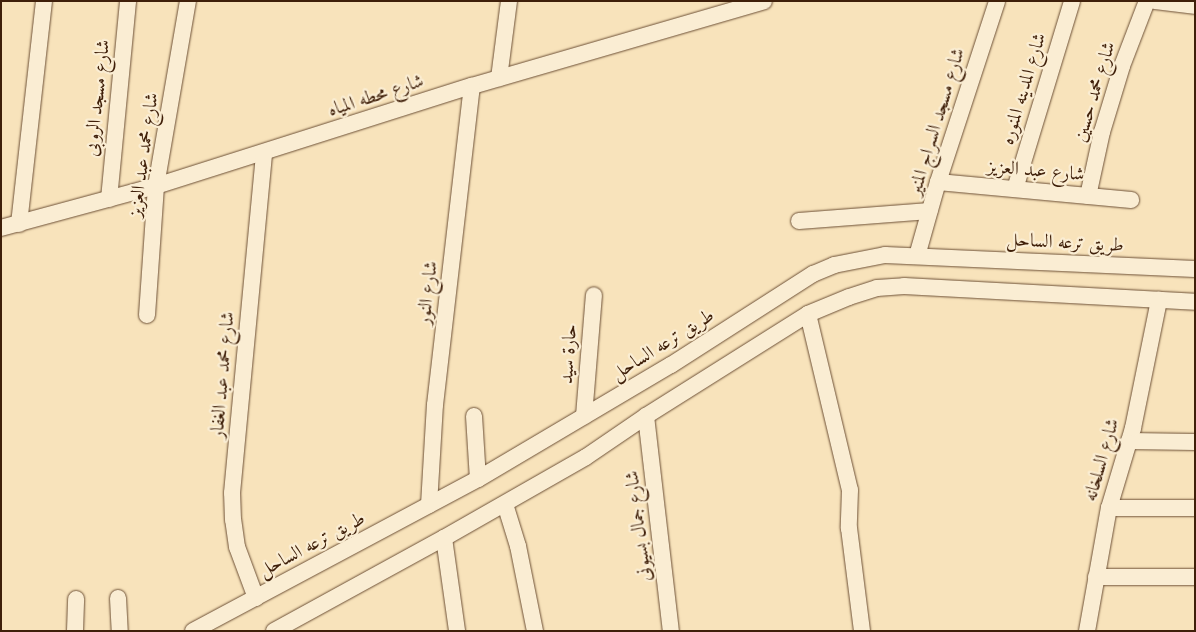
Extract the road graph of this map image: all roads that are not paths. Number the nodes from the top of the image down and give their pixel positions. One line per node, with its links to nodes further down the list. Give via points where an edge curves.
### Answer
1 (44, 1): 22 (street)
2 (128, 1): 18 (street, شارع مسجد الروبى)
3 (188, 1): 15 (street, شارع محمد عبد العزيز)
4 (509, 1): 11 (street)
5 (764, 1): 11 (street, شارع محطه المياه)
6 (997, 1): 14 (street, شارع مسجد السراج المنير)
7 (1072, 1): 16 (street, شارع المدينه المنوره)
8 (1147, 1): 17 (street, شارع محمد حسين, via 1122,66 1102,132)
9 (1154, 1): 10 (street)
10 (1195, 6)
11 (498, 78): 12 (street, شارع محطه المياه)
12 (472, 86): 13 (street, شارع محطه المياه); 38 (street, شارع النور, via 435,405)
13 (264, 153): 15 (street, شارع محطه المياه); 45 (street, شارع محمد عبد الغفار, via 232,493 237,547)
14 (938, 182): 16 (street, شارع عبد العزيز); 20 (street, شارع مسجد السراج المنير)
15 (156, 186): 18 (street, شارع محطه المياه); 30 (street, شارع محمد عبد العزيز)
16 (1015, 189): 17 (street, شارع عبد العزيز)
17 (1088, 196): 19 (street, شارع عبد العزيز)
18 (109, 199): 22 (street, شارع محطه المياه)
19 (1131, 200)
20 (930, 211): 21 (street); 24 (street, شارع مسجد السراج المنير)
21 (798, 221)
22 (18, 224): 23 (street, شارع محطه المياه)
23 (1, 228)
24 (917, 256): 25 (street, طريق ترعه الساحل); 32 (street, طريق ترعه الساحل, via 872,256 834,264 813,274 671,365)
25 (1195, 269)
26 (594, 295): 32 (street, حارة سيد)
27 (1159, 300): 28 (street); 29 (street, via 904,286 877,288); 34 (street, شارع السلخانه)
28 (1195, 302)
29 (808, 314): 33 (street); 54 (street, via 850,490 849,528)
30 (147, 315)
31 (474, 416): 36 (street)
32 (584, 416): 36 (street, طريق ترعه الساحل)
33 (646, 416): 37 (street, via 586,457); 53 (street, شارع جمال بسيونى)
34 (1129, 441): 35 (street); 39 (street, شارع السلخانه)
35 (1195, 442)
36 (478, 479): 38 (street, طريق ترعه الساحل)
37 (505, 504): 41 (street); 52 (street, via 518,546)
38 (429, 506): 45 (street, طريق ترعه الساحل)
39 (1108, 508): 40 (street); 42 (street, شارع السلخانه)
40 (1195, 508)
41 (444, 538): 47 (street); 51 (street)
42 (1096, 577): 43 (street); 55 (street, شارع السلخانه)
43 (1195, 577)
44 (118, 598): 49 (street)
45 (256, 598): 50 (street, طريق ترعه الساحل)
46 (76, 599): 48 (street)
47 (278, 630)
48 (75, 631)
49 (120, 631)
50 (193, 631)
51 (457, 631)
52 (535, 631)
53 (671, 631)
54 (862, 631)
55 (1087, 631)

